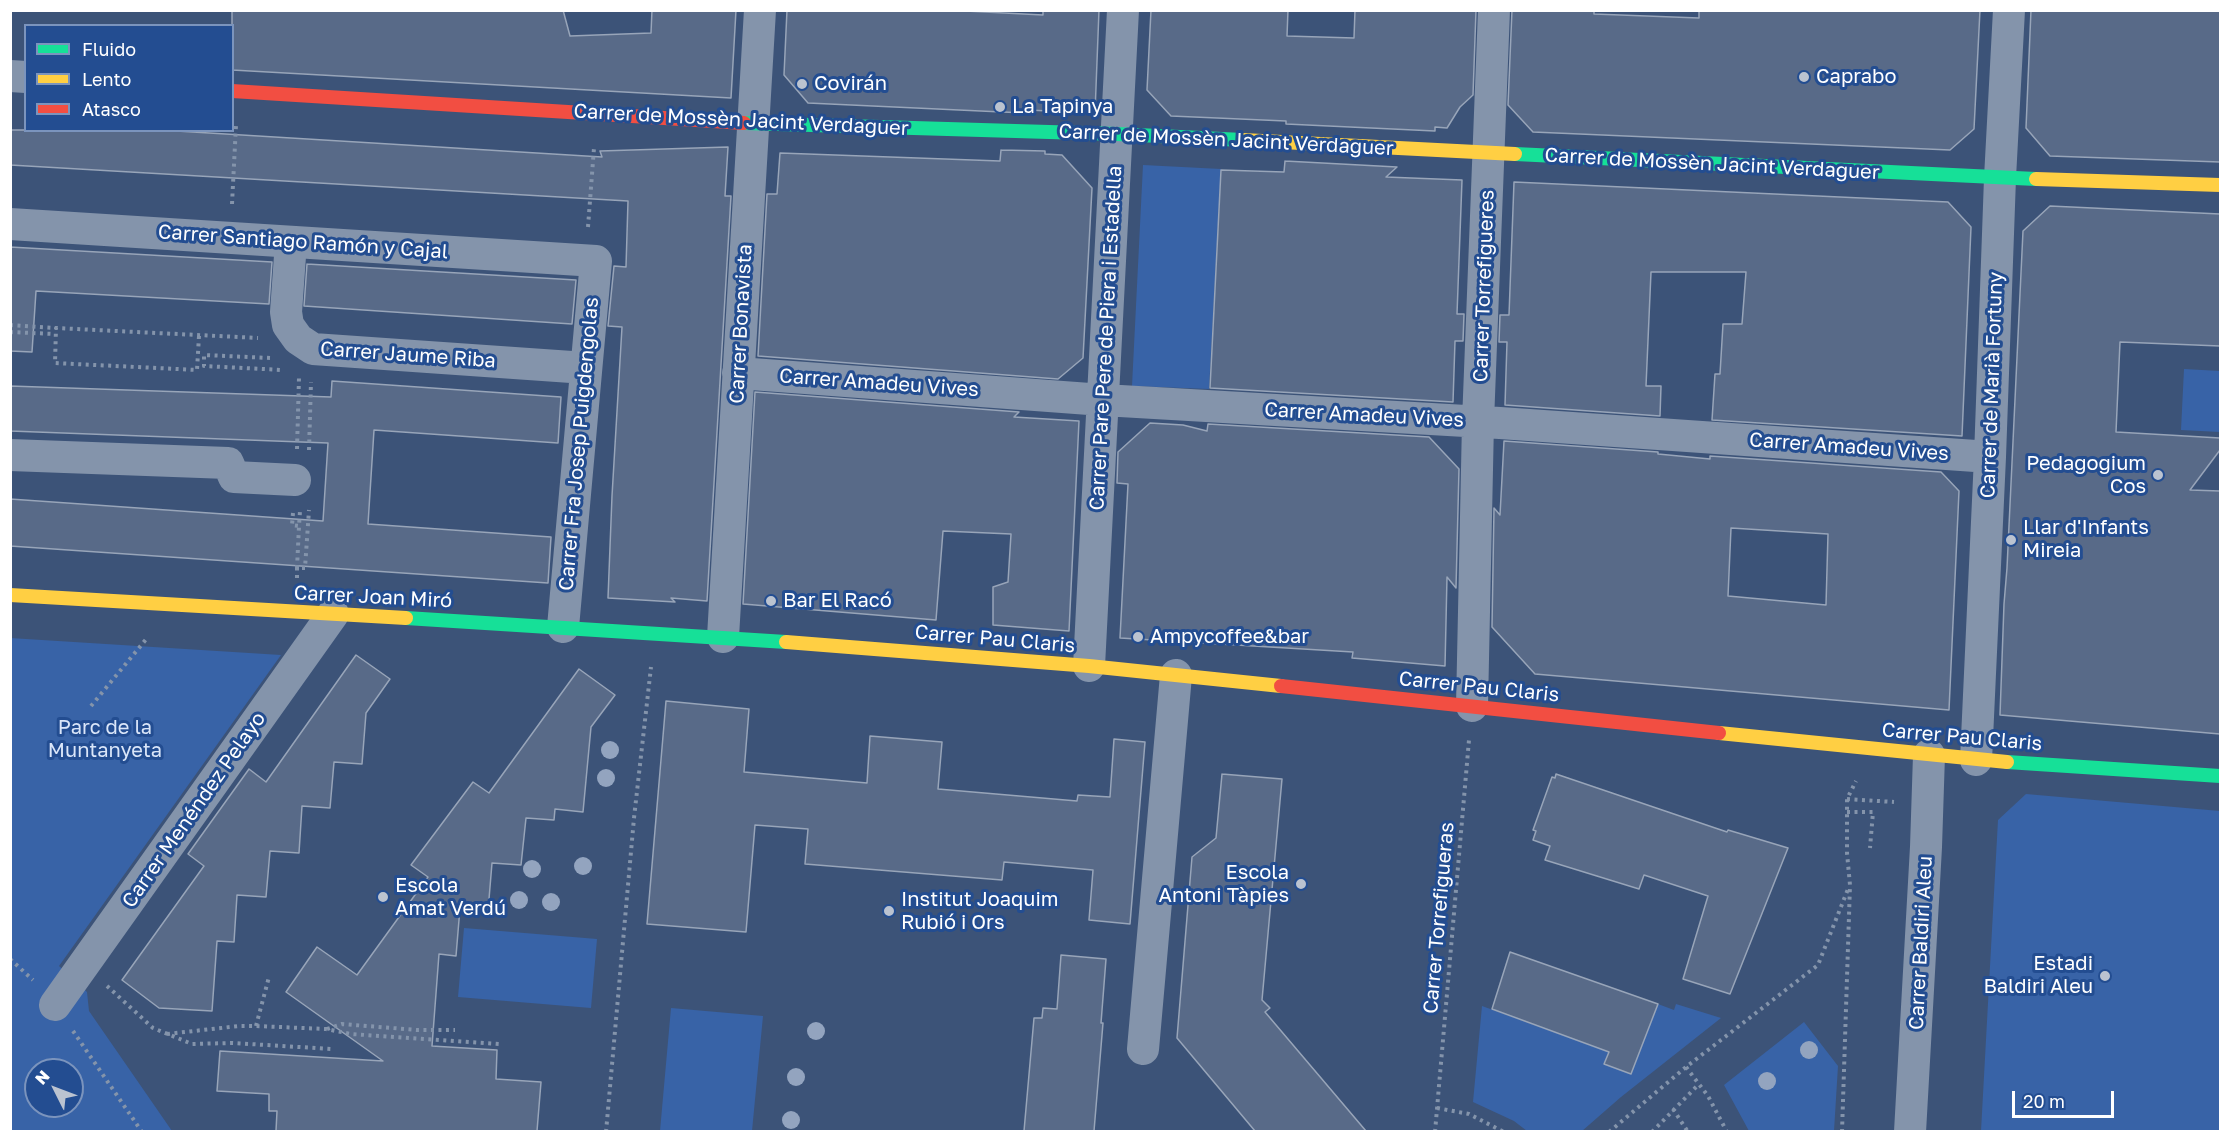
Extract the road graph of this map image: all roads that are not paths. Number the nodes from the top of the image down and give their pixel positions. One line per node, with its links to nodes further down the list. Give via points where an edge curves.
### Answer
1 (760, 10): 6 (street, Carrer Bonavista)
2 (1123, 10): 7 (street, Carrer Pare Pere de Piera i Estadella)
3 (1494, 10): 8 (street, Carrer Torrefigueres)
4 (2009, 10): 9 (street, Carrer de Marià Fortuny)
5 (234, 91): 6 (street, Carrer de Mossèn Jacint Verdaguer)
6 (753, 124): 7 (street, Carrer de Mossèn Jacint Verdaguer); 15 (street, Carrer Bonavista)
7 (1117, 134): 8 (street, Carrer de Mossèn Jacint Verdaguer); 16 (street, Carrer Pare Pere de Piera i Estadella)
8 (1488, 153): 9 (street, Carrer de Mossèn Jacint Verdaguer); 17 (street, Carrer Torrefigueres)
9 (2000, 178): 10 (street, Carrer de Mossèn Jacint Verdaguer); 19 (street, Carrer de Marià Fortuny)
10 (2220, 185)
11 (10, 224): 12 (street, Carrer Santiago Ramón y Cajal)
12 (291, 242): 13 (street, Carrer Santiago Ramón y Cajal); 14 (street, Carrer Jaume Riba, via 288,325 298,339 313,349)
13 (596, 261): 14 (street, Carrer Fra Josep Puigdengolas)
14 (586, 368): 23 (street, Carrer Fra Josep Puigdengolas)
15 (738, 373): 16 (street, Carrer Amadeu Vives); 24 (street, Carrer Bonavista)
16 (1103, 400): 17 (street, Carrer Amadeu Vives); 25 (street, Carrer Pare Pere de Piera i Estadella)
17 (1478, 422): 19 (street, Carrer Amadeu Vives); 27 (street, Carrer Torrefigueres)
18 (10, 455): 20 (street, via 228,463 234,477)
19 (1990, 457): 29 (street, Carrer de Marià Fortuny)
20 (295, 480)
21 (10, 595): 22 (street, Carrer Joan Miró)
22 (333, 614): 23 (street, Carrer Joan Miró); 31 (street, Carrer Menéndez Pelayo)
23 (563, 627): 24 (street, Carrer Joan Miró)
24 (728, 637): 25 (street, Carrer Pau Claris)
25 (1089, 666): 26 (street, Carrer Pau Claris)
26 (1176, 675): 27 (street, Carrer Pau Claris); 32 (street)
27 (1472, 706): 28 (street, Carrer Pau Claris)
28 (1929, 755): 29 (street, Carrer Pau Claris); 33 (street, Carrer Baldiri Aleu)
29 (1976, 760): 30 (street, Carrer Pau Claris)
30 (2220, 776)
31 (55, 1005)
32 (1143, 1049)
33 (1910, 1131)

